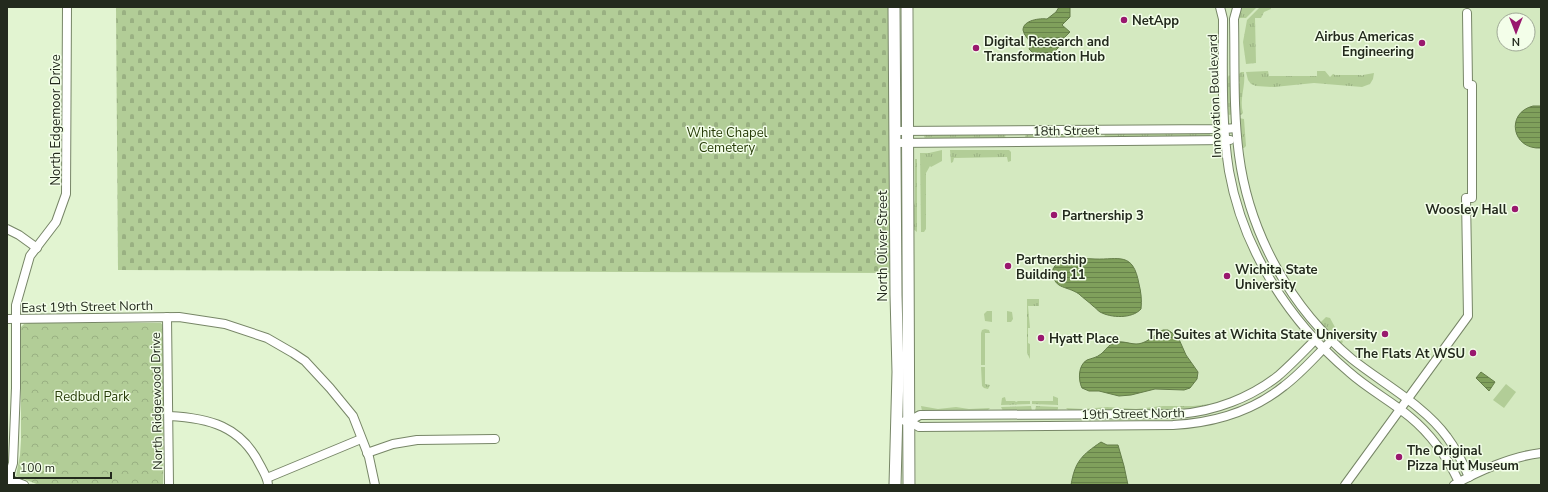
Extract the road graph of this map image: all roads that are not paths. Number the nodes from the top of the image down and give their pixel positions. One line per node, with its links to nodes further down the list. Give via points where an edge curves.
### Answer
1 (67, 7): 16 (street, North Edgemoor Drive, via 66,194 56,222)
2 (894, 7): 9 (main road, North Oliver Street)
3 (907, 7): 10 (main road, North Oliver Street)
4 (1220, 7): 5 (street, Innovation Boulevard, via 1228,10); 8 (street, Innovation Boulevard, via 1223,20)
5 (1237, 7): 7 (street, Innovation Boulevard, via 1234,19)
6 (1467, 12): 24 (street, via 1468,85 1472,85 1472,198 1466,198 1468,316)
7 (1236, 128): 8 (street, 18th Street); 11 (street, Innovation Boulevard)
8 (1224, 129): 10 (street, 18th Street); 12 (street, Innovation Boulevard)
9 (895, 131): 10 (street, 18th Street); 13 (main road, North Oliver Street)
10 (908, 131): 14 (main road, North Oliver Street)
11 (1238, 139): 12 (street, 18th Street); 20 (street, Innovation Boulevard, via 1245,184 1267,248 1294,295)
12 (1226, 141): 14 (street, 18th Street); 21 (street, Innovation Boulevard, via 1232,183 1253,246 1279,295)
13 (895, 143): 14 (street, 18th Street); 28 (main road, North Oliver Street, via 898,372)
14 (908, 143): 29 (main road, North Oliver Street)
15 (7, 229): 16 (street)
16 (37, 248): 19 (street, North Edgemoor Drive, via 30,256 16,305)
17 (167, 317): 19 (street, East 19th Street North); 27 (street, North Ridgewood Drive); 30 (street, East 19th Street North, via 225,324 267,338 293,353 310,367 353,416)
18 (7, 319): 19 (street, East 19th Street North)
19 (16, 319): 26 (street, North Edgemoor Drive)
20 (1324, 332): 21 (street, 19th Street North); 22 (street, Innovation Boulevard)
21 (1315, 340): 23 (street, Innovation Boulevard); 29 (street, 19th Street North, via 1279,375 1260,389 1232,402 1198,412 920,415)
22 (1332, 341): 23 (street, 19th Street North); 24 (street, Innovation Boulevard)
23 (1323, 348): 25 (street, Innovation Boulevard, via 1350,373); 29 (street, 19th Street North, via 1276,392 1237,413 1204,422 1173,426 919,427)
24 (1407, 400): 25 (street); 34 (street, Innovation Boulevard, via 1447,436)
25 (1400, 409): 37 (street, Innovation Boulevard, via 1430,436 1446,458); 43 (street)
26 (11, 416): 35 (street, North Edgemoor Drive, via 13,463)
27 (169, 416): 36 (street, via 194,418 225,427 250,449); 39 (street, North Ridgewood Drive)
28 (896, 421): 29 (street, 19th Street North); 41 (main road, North Oliver Street)
29 (909, 421): 42 (main road, North Oliver Street)
30 (361, 439): 32 (street, East 19th Street North); 36 (street)
31 (495, 439): 32 (street, via 417,440 393,444)
32 (367, 453): 40 (street, East 19th Street North)
33 (1541, 453): 34 (street, via 1517,458)
34 (1469, 477): 37 (street)
35 (8, 481): 38 (street)
36 (268, 482)
37 (1456, 484)
38 (24, 485)
39 (169, 485)
40 (374, 485)
41 (895, 485)
42 (909, 485)
43 (1345, 485)

